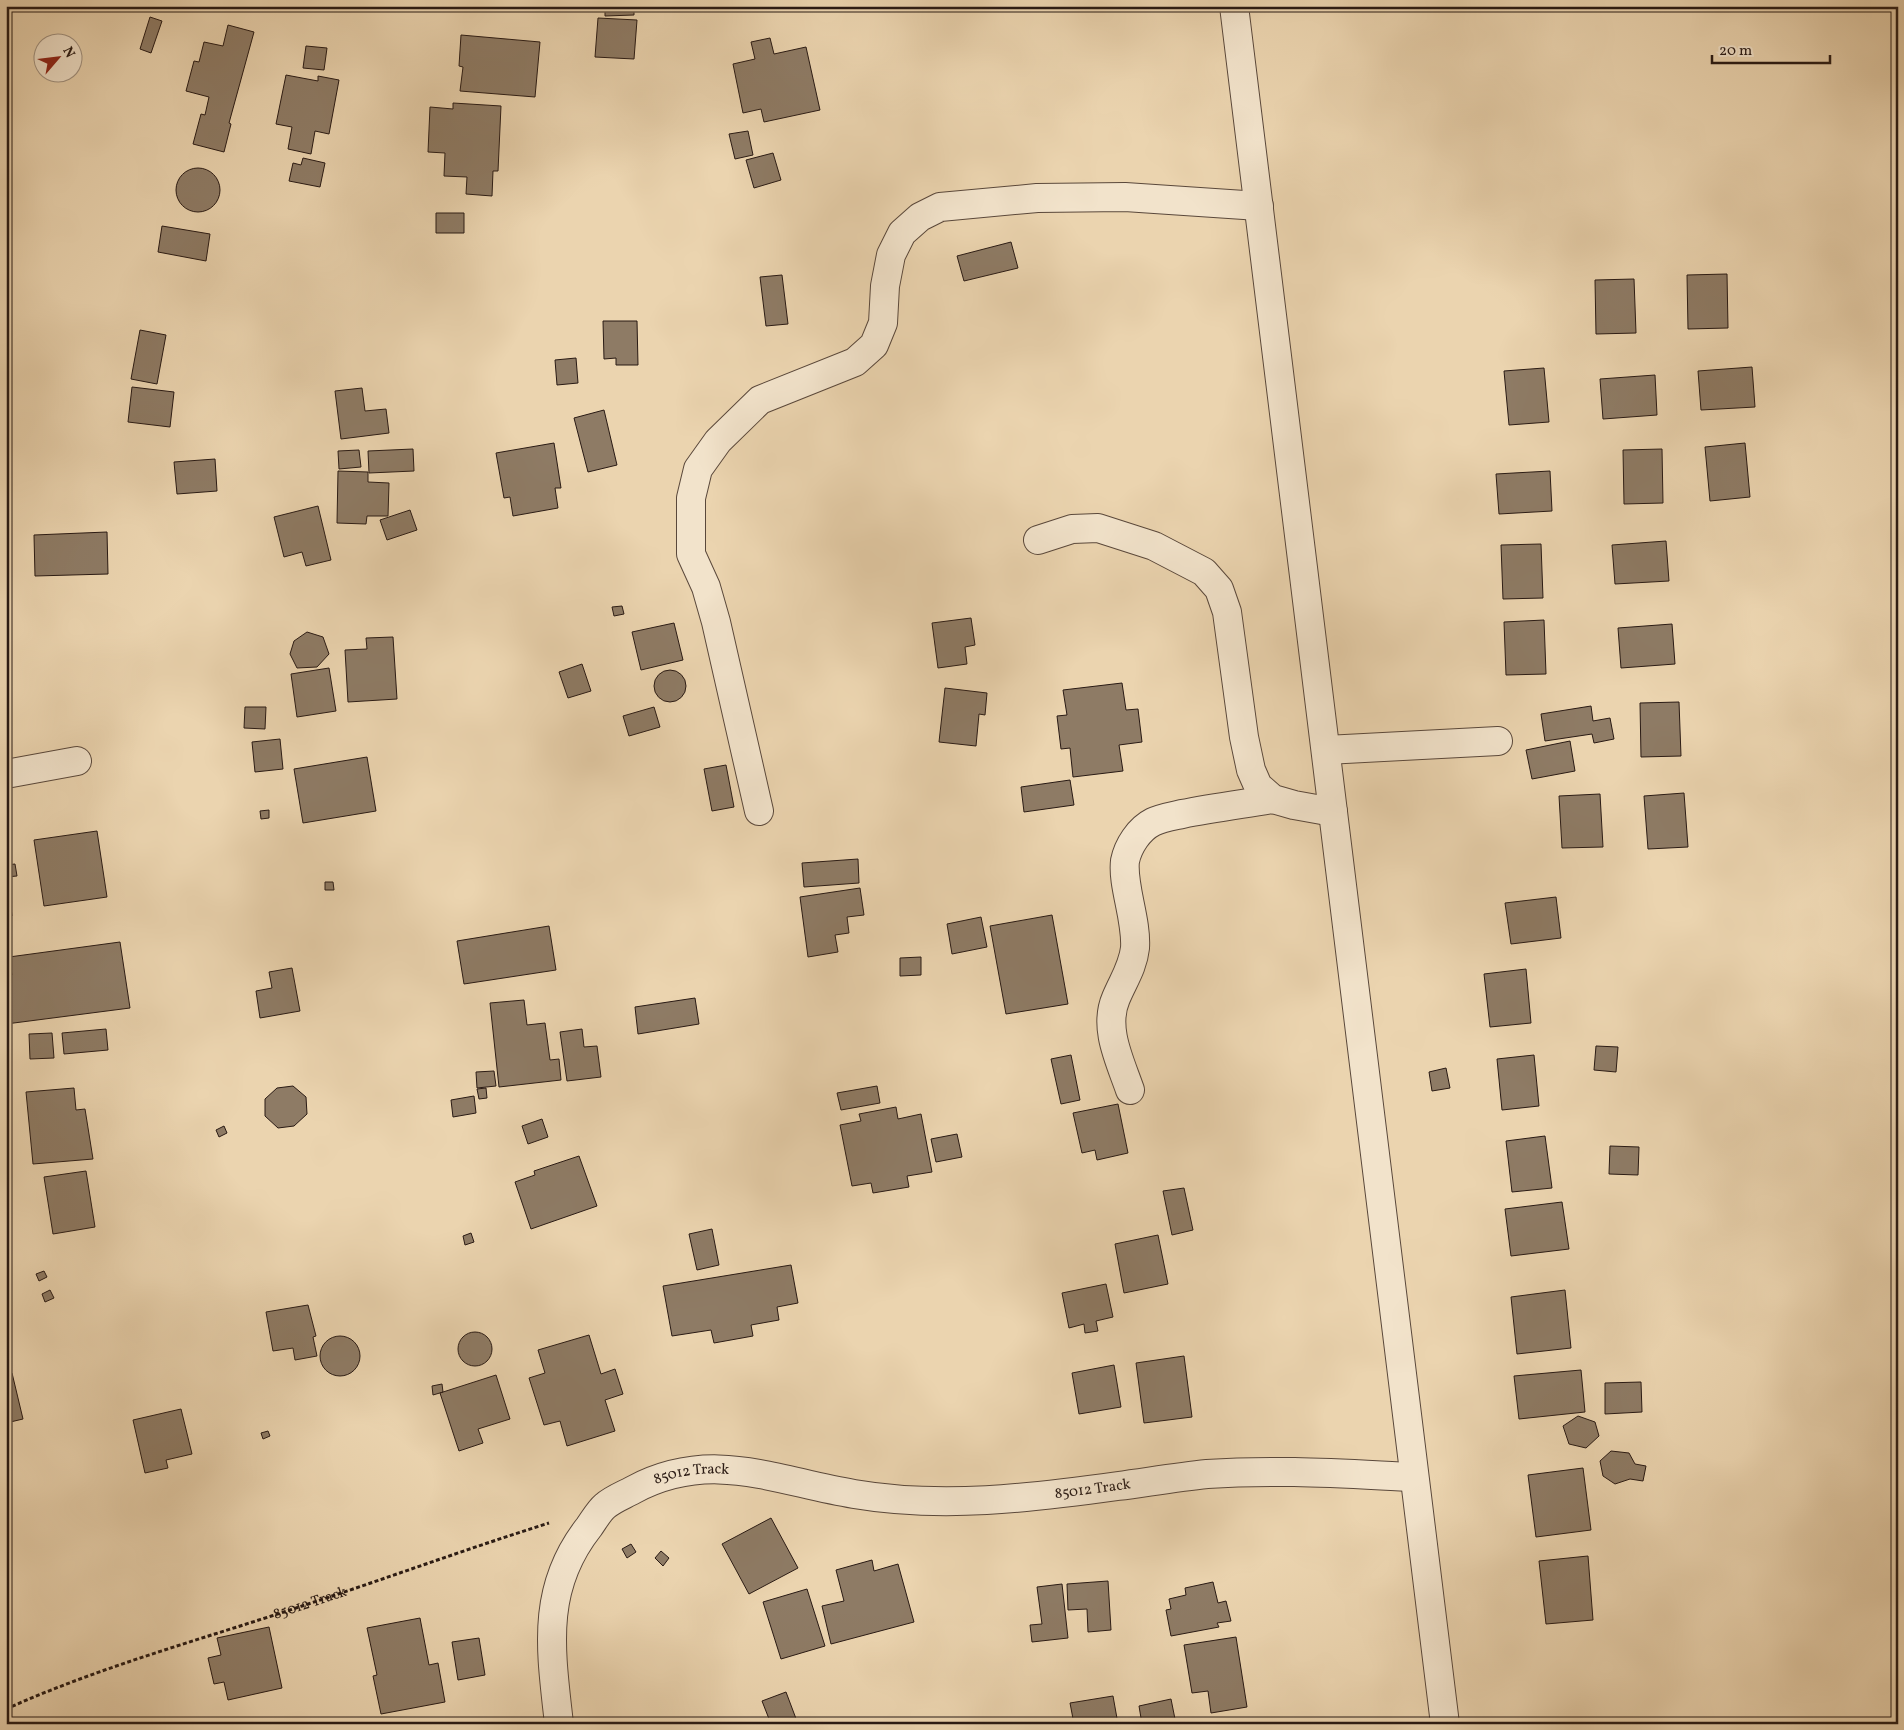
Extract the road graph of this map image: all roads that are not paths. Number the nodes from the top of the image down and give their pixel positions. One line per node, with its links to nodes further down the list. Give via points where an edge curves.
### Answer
1 (1234, 6): 2 (street)
2 (1258, 206): 5 (street); 9 (street, via 1125,197 1038,198 940,207 920,217 902,233 891,255 883,323 874,346 855,362 760,400 718,441 698,469 691,498 691,554 706,587 716,622)
3 (1038, 540): 8 (street, via 1072,529 1098,528 1154,546 1204,572 1219,589 1227,612 1251,770 1258,786)
4 (1498, 741): 5 (street)
5 (1326, 750): 10 (street)
6 (77, 761): 7 (street)
7 (6, 774)
8 (1273, 799): 10 (street); 11 (street, via 1154,822 1142,830 1130,846 1125,862 1135,950 1115,999 1111,1021 1112,1037)
9 (759, 811)
10 (1333, 812): 12 (street)
11 (1130, 1090)
12 (1414, 1477): 13 (street, 85012 Track, via 1207,1474 998,1500 931,1501 854,1494 778,1476 718,1468 654,1479 606,1505 578,1540 557,1587 550,1646); 14 (street)
13 (559, 1724)
14 (1445, 1724)

